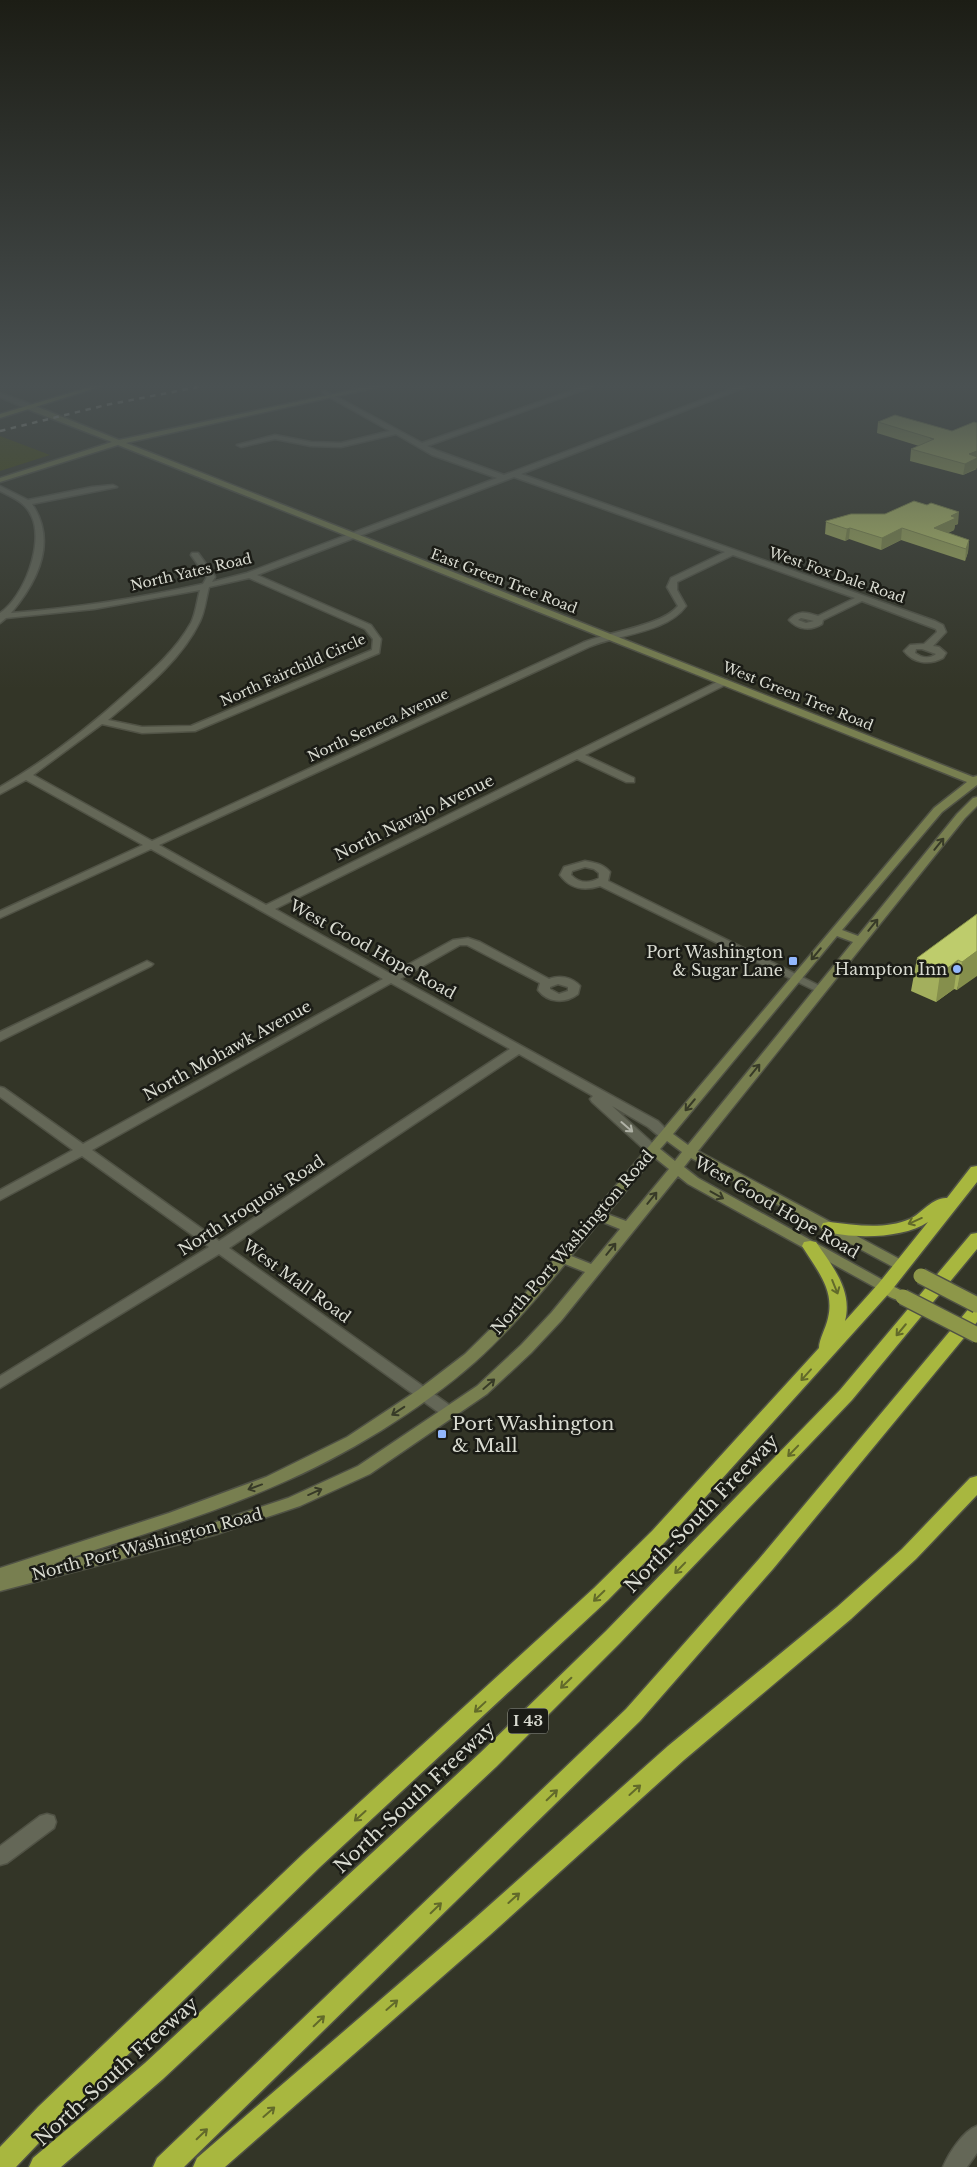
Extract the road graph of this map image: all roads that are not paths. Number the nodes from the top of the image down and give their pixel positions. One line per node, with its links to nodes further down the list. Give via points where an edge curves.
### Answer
1 (113, 487): 6 (street)
2 (231, 487): 7 (main road, East Green Tree Road)
3 (480, 487): 7 (street, North Yates Road)
4 (550, 487): 8 (street, West Fox Dale Road)
5 (0, 488): 6 (street)
6 (26, 502): 13 (street, via 40,523 40,551 24,588)
7 (352, 536): 10 (street, North Yates Road); 15 (main road, East Green Tree Road)
8 (732, 552): 12 (street, West Fox Dale Road); 15 (street, North Seneca Avenue, via 674,580 671,589 682,606 678,612 630,632)
9 (194, 555): 11 (street, via 211,577)
10 (250, 575): 11 (street, North Yates Road); 18 (street, North Fairchild Circle, via 368,627 377,639 376,651 192,729 142,730)
11 (204, 586): 13 (street, North Yates Road, via 98,607); 18 (street, via 196,621 167,662)
12 (862, 598): 14 (street); 16 (street, West Fox Dale Road, via 940,627 940,635)
13 (1, 617)
14 (818, 618)
15 (609, 636): 17 (main road, West Green Tree Road); 27 (street, North Seneca Avenue)
16 (927, 646)
17 (724, 682): 19 (street, North Navajo Avenue); 22 (main road, West Green Tree Road)
18 (101, 721): 20 (street)
19 (577, 755): 21 (street); 29 (street, North Navajo Avenue)
20 (27, 776): 23 (street); 27 (street, West Good Hope Road)
21 (630, 780)
22 (976, 780): 25 (main road, North Port Washington Road)
23 (0, 791)
24 (977, 800): 26 (main road, North Port Washington Road)
25 (938, 810): 26 (main road); 31 (main road, North Port Washington Road)
26 (961, 816): 32 (main road, North Port Washington Road, one-way to 26)
27 (151, 846): 29 (street, West Good Hope Road); 30 (street, North Seneca Avenue)
28 (601, 882): 34 (street)
29 (266, 909): 35 (street, West Good Hope Road)
30 (0, 915)
31 (835, 931): 32 (main road); 34 (main road, North Port Washington Road, one-way to 34)
32 (860, 941): 37 (main road, North Port Washington Road)
33 (147, 964): 38 (street)
34 (796, 977): 37 (street); 42 (main road, North Port Washington Road, one-way to 42)
35 (389, 978): 36 (street, North Mohawk Avenue, via 462,941 476,944); 39 (street, West Good Hope Road); 44 (street, North Mohawk Avenue)
36 (548, 982)
37 (820, 989): 45 (main road, North Port Washington Road, one-way to 37)
38 (0, 1037)
39 (517, 1050): 40 (street, West Good Hope Road); 55 (street, North Iroquois Road)
40 (578, 1083): 42 (street, West Good Hope Road); 43 (street, West Good Hope Road, one-way to 43)
41 (0, 1091): 44 (street, West Mall Road)
42 (666, 1134): 43 (main road, North Port Washington Road); 45 (main road, West Good Hope Road)
43 (652, 1149): 46 (main road, West Good Hope Road); 50 (main road, North Port Washington Road)
44 (82, 1150): 48 (street, North Mohawk Avenue); 55 (street, West Mall Road)
45 (690, 1152): 46 (main road, North Port Washington Road); 52 (main road, West Good Hope Road)
46 (676, 1168): 51 (main road, North Port Washington Road, one-way to 46); 54 (main road, West Good Hope Road, one-way to 54, via 710,1191)
47 (977, 1171): 49 (highway)
48 (0, 1196)
49 (956, 1196): 52 (highway, one-way to 52, via 915,1223 873,1232); 57 (highway)
50 (598, 1215): 51 (main road); 56 (main road, North Port Washington Road)
51 (628, 1227): 58 (main road, North Port Washington Road, one-way to 51)
52 (829, 1227): 57 (main road, West Good Hope Road)
53 (977, 1238): 74 (highway, North-South Freeway / I 43, one-way to 74, via 846,1395 613,1637 488,1760 161,2064)
54 (810, 1246): 59 (main road, West Good Hope Road); 63 (highway, one-way to 63, via 837,1289 840,1304)
55 (220, 1247): 64 (street, North Iroquois Road); 65 (street, West Mall Road)
56 (562, 1258): 58 (main road); 65 (main road, North Port Washington Road, via 522,1306 470,1358)
57 (902, 1266): 59 (highway); 60 (main road, West Good Hope Road, bridge)
58 (593, 1270): 66 (main road, North Port Washington Road, one-way to 58, via 482,1390 526,1349)
59 (894, 1292): 62 (main road, West Good Hope Road, bridge); 63 (highway)
60 (977, 1305)
61 (977, 1310): 75 (highway, one-way to 61, via 633,1716 766,1564)
62 (977, 1335)
63 (823, 1356): 73 (highway, one-way to 73, via 601,1594 312,1860)
64 (0, 1383)
65 (424, 1394): 66 (street, West Mall Road); 68 (main road, North Port Washington Road, one-way to 68, via 352,1441 272,1481)
66 (450, 1413): 69 (main road, North Port Washington Road, one-way to 66, via 214,1529 294,1502 364,1470)
67 (977, 1483): 76 (highway, one-way to 67, via 676,1753 851,1606 909,1554)
68 (0, 1575)
69 (0, 1584)
70 (47, 1822): 71 (street)
71 (0, 1857)
72 (977, 2136): 77 (street)
73 (0, 2165)
74 (42, 2167)
75 (166, 2167)
76 (206, 2167)
77 (954, 2167)

